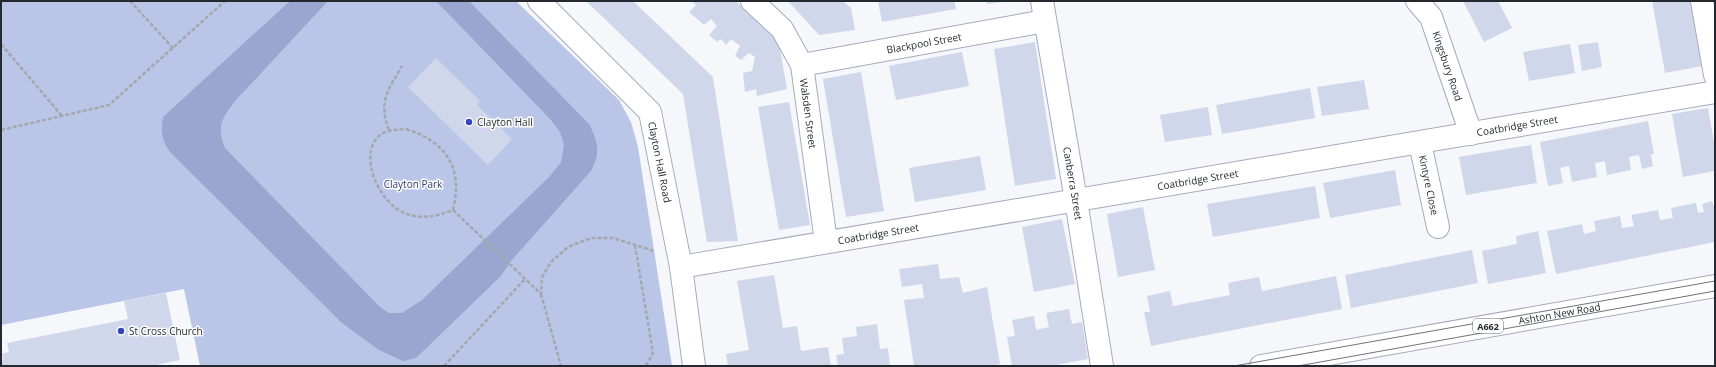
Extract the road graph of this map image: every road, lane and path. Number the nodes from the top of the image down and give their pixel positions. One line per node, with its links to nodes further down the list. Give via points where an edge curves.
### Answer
1 (130, 1): 9 (path)
2 (225, 1): 9 (path)
3 (540, 1): 24 (street, Clayton Hall Road, via 650,112)
4 (752, 1): 10 (street, Walsden Street, via 782,29)
5 (1417, 1): 17 (street, Kingsbury Road, via 1431,17)
6 (1702, 1): 12 (street)
7 (1044, 11): 10 (street, Blackpool Street); 19 (street, Canberra Street)
8 (1, 44): 14 (path)
9 (173, 48): 14 (path, via 109,105)
10 (802, 65): 22 (street, Walsden Street)
11 (402, 66): 16 (path, via 384,100 384,116)
12 (1715, 75)
13 (1715, 92): 17 (street, Coatbridge Street)
14 (62, 116): 15 (path)
15 (1, 130)
16 (389, 130): 20 (path, via 406,129 423,134 436,143 448,157 456,173 457,194); 20 (path, via 377,138 371,151 375,182 385,199 402,212 421,217 438,216)
17 (1471, 134): 18 (street, Coatbridge Street)
18 (1420, 143): 19 (street, Coatbridge Street); 21 (street, Kintyre Close)
19 (1076, 200): 22 (street, Coatbridge Street); 32 (street, Canberra Street)
20 (453, 210): 25 (path)
21 (1438, 227)
22 (826, 242): 24 (street, Coatbridge Street)
23 (635, 245): 24 (path); 27 (path, via 613,238 591,238 568,247 551,262 542,277); 30 (path, via 653,352)
24 (680, 263): 31 (street, Clayton Hall Road)
25 (525, 279): 27 (path); 28 (path)
26 (1715, 286): 33 (street, Ashton New Road / A662)
27 (541, 294): 29 (path)
28 (444, 366)
29 (561, 366)
30 (646, 366)
31 (694, 366)
32 (1102, 366)
33 (1261, 366)

